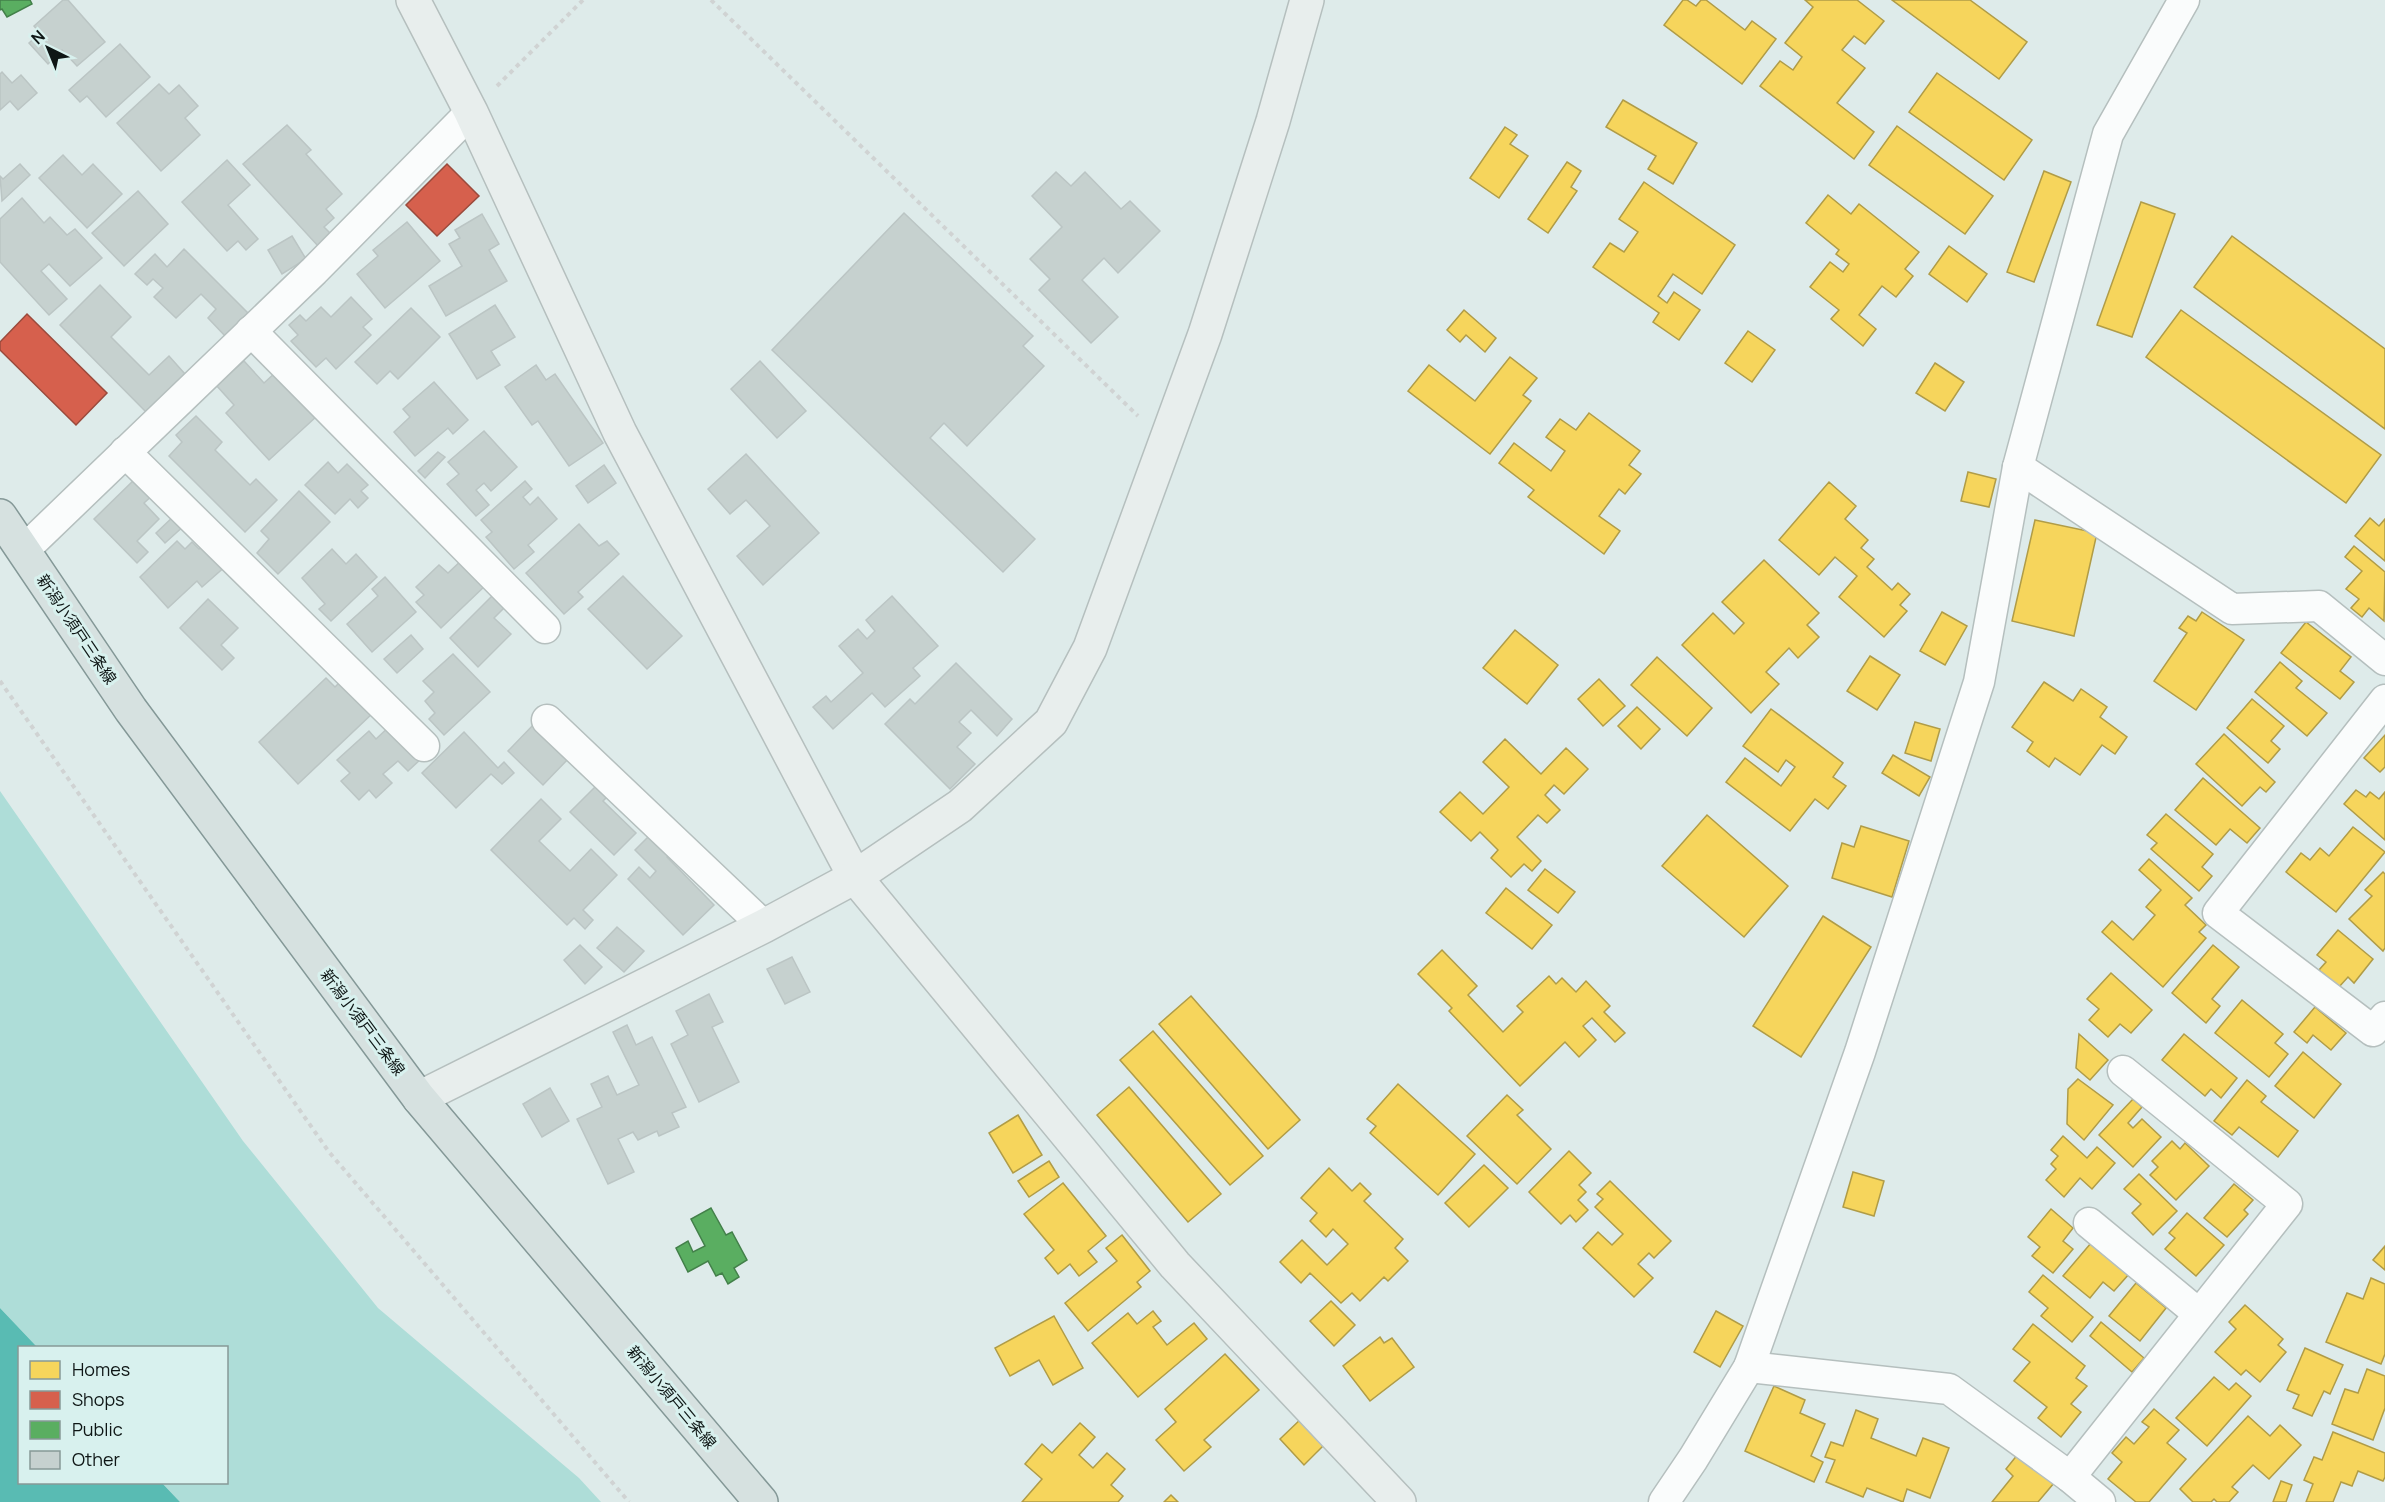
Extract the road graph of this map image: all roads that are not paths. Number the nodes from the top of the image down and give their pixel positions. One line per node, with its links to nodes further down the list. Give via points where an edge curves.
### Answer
1 (413, 0): 4 (street)
2 (1307, 0): 15 (street, via 1206,334 1090,648 1051,722 960,806)
3 (2184, 0): 7 (street, via 2108,134)
4 (471, 112): 5 (street); 15 (street, via 620,433)
5 (251, 331): 6 (street); 10 (street)
6 (125, 452): 9 (street); 14 (street)
7 (2018, 467): 11 (street, via 2232,609 2319,606); 22 (street, via 1979,682 1860,1052)
8 (0, 516): 9 (main road, 新潟小須戸三条線)
9 (24, 550): 19 (main road, 新潟小須戸三条線, via 131,710)
10 (545, 628)
11 (2385, 660)
12 (2385, 700): 17 (street, via 2218,913 2373,1031)
13 (547, 720): 16 (street)
14 (424, 746)
15 (855, 878): 16 (street); 25 (street, via 1175,1265)
16 (764, 926): 19 (street)
17 (2385, 1017)
18 (2123, 1071): 21 (street, via 2287,1204)
19 (419, 1098): 24 (main road, 新潟小須戸三条線)
20 (2090, 1224): 21 (street)
21 (2199, 1314): 23 (street)
22 (1749, 1367): 23 (street, via 1949,1389); 26 (street)
23 (2070, 1477): 27 (street)
24 (761, 1502)
25 (1399, 1502)
26 (1664, 1502)
27 (2100, 1502)

